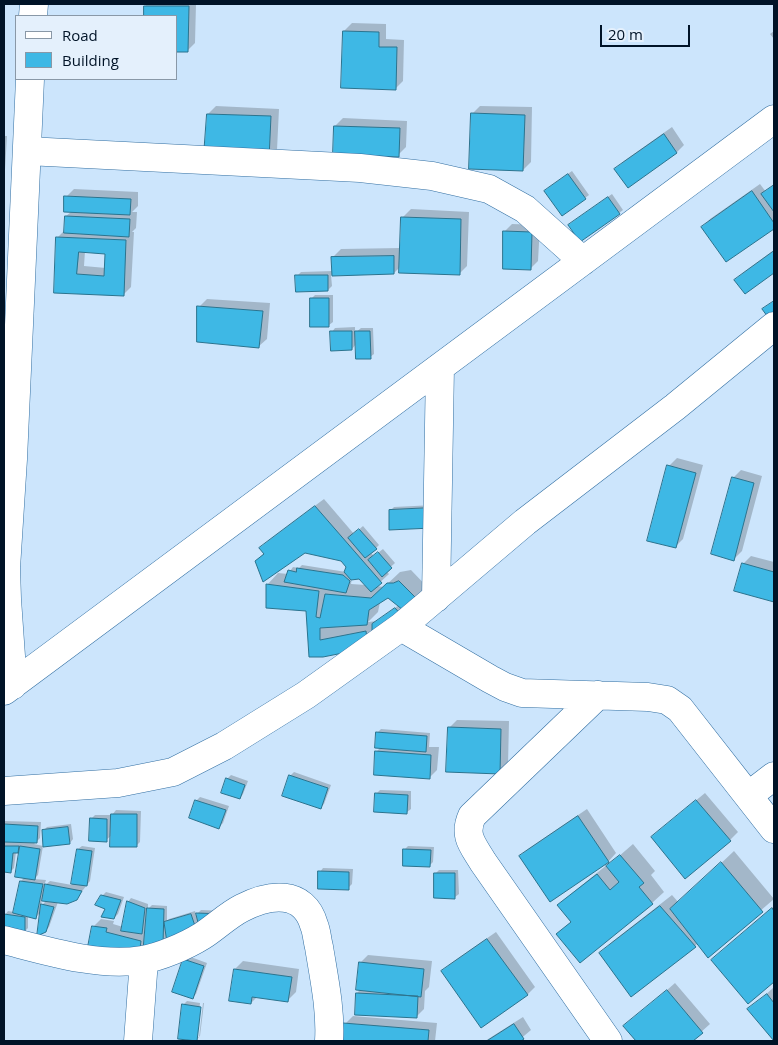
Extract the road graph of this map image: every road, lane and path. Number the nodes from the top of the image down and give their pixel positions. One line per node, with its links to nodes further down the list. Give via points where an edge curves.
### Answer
1 (30, 80): 3 (street)
2 (774, 119): 4 (street)
3 (27, 151): 4 (street, via 360,168 432,176 489,190 525,209); 9 (street, via 6,568)
4 (583, 261): 6 (street)
5 (774, 326): 7 (street, via 675,408 525,522)
6 (440, 368): 7 (street); 9 (street)
7 (436, 598): 8 (street)
8 (401, 627): 10 (street, via 505,687 522,693); 12 (street, via 306,695 224,746 173,772 118,783)
9 (8, 688)
10 (598, 695): 13 (street, via 667,700 680,709); 19 (street, via 472,816 468,837)
11 (774, 776): 13 (street)
12 (4, 791)
13 (748, 796): 14 (street)
14 (774, 829)
15 (4, 940): 16 (street, via 117,963)
16 (144, 960): 17 (street); 18 (street, via 200,937 248,905 278,897 292,898 303,905 314,923 326,986)
17 (138, 1041)
18 (329, 1041)
19 (608, 1041)

